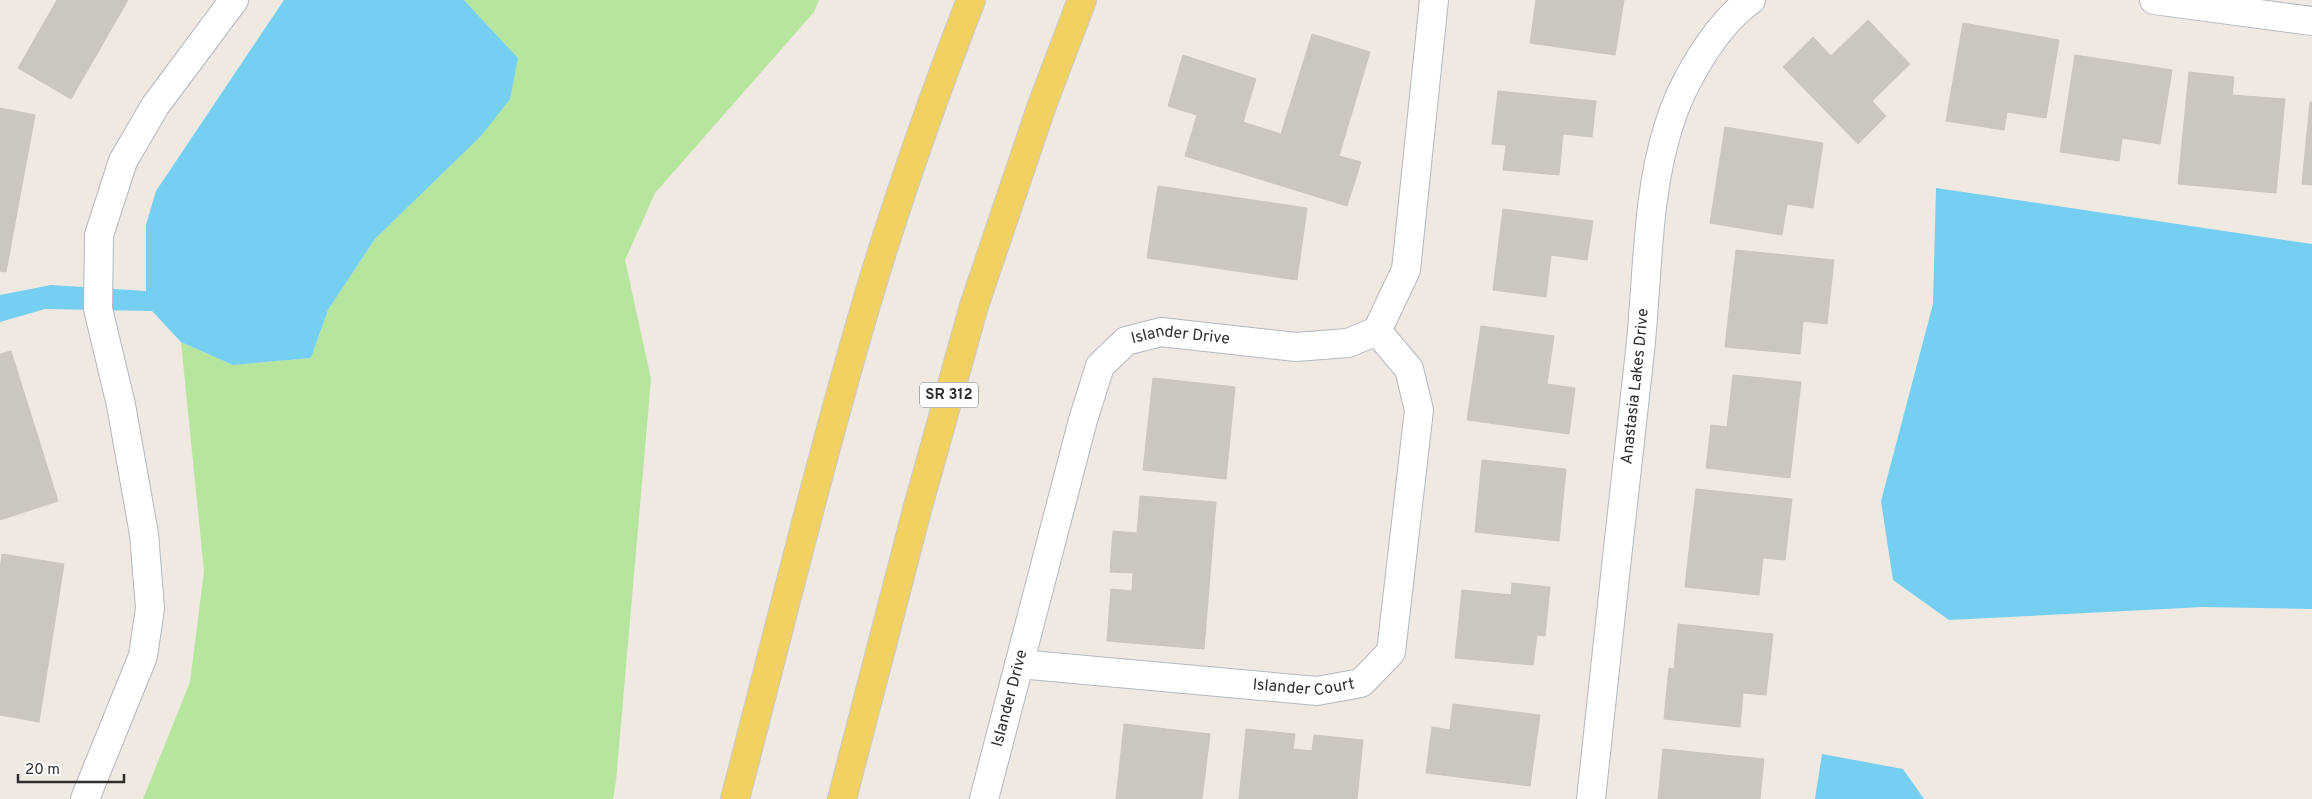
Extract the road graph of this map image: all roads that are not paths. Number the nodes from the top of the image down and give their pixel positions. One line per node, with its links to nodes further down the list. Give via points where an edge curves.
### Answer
1 (234, 0): 10 (street, via 155,106 122,161 99,236 98,299 144,534 150,608 143,656)
2 (971, 0): 11 (main road, via 934,97 874,281 817,481)
3 (1082, 0): 12 (main road, SR 312, via 1040,108 974,306)
4 (1434, 0): 8 (street, via 1406,270)
5 (1751, 0): 14 (street, Anastasia Lakes Drive, via 1737,10 1701,58 1684,88 1668,126 1655,180)
6 (2154, 0): 7 (street)
7 (2312, 21)
8 (1377, 331): 9 (street, Islander Drive, via 1348,342 1296,347 1161,332 1126,342 1100,366); 9 (street, Islander Court, via 1409,369 1419,410 1391,652 1361,683 1317,691)
9 (1019, 664): 13 (street, Islander Drive)
10 (85, 799)
11 (735, 799)
12 (842, 799)
13 (984, 799)
14 (1591, 799)

